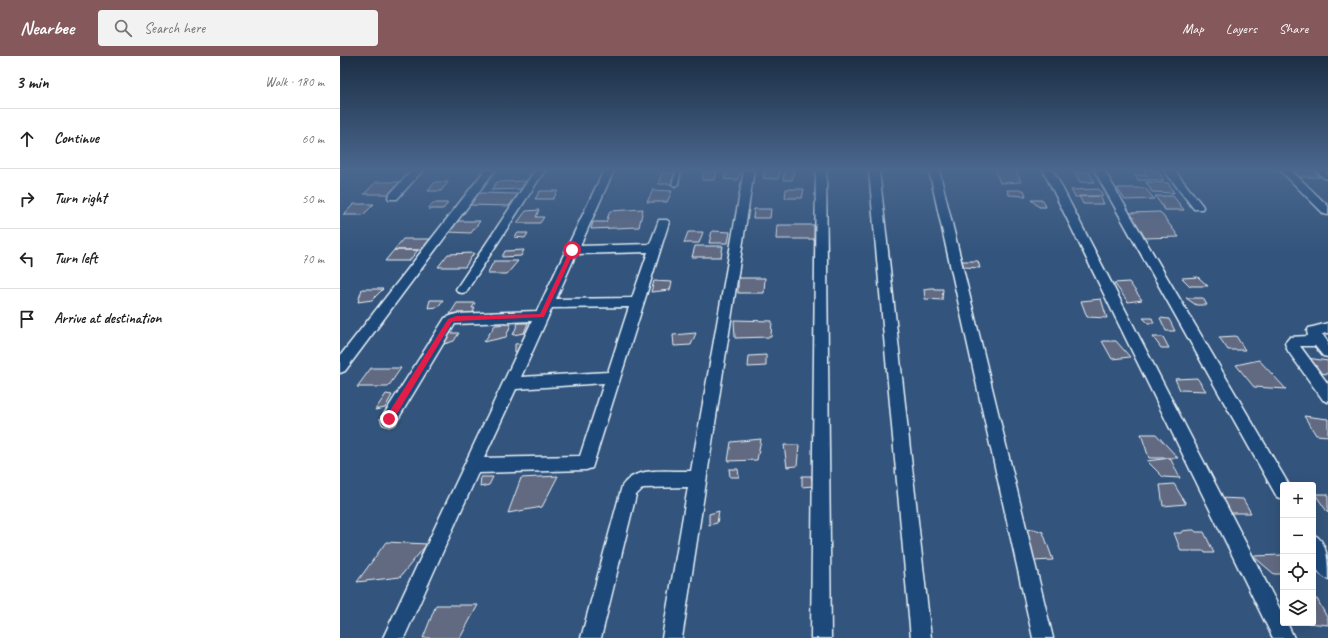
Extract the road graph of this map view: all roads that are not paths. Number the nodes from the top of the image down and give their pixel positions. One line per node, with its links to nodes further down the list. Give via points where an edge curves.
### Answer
1 (469, 197): 22 (street)
2 (522, 197): 17 (street)
3 (596, 197): 16 (street)
4 (745, 197): 28 (street)
5 (821, 197): 35 (street)
6 (877, 197): 36 (street)
7 (940, 197): 37 (street)
8 (1062, 197): 38 (street)
9 (1115, 197): 29 (street)
10 (1190, 197): 12 (street)
11 (1313, 197): 13 (street)
12 (1198, 207)
13 (1328, 212)
14 (663, 222): 15 (street)
15 (655, 248): 16 (street); 18 (street)
16 (572, 250): 19 (street)
17 (462, 289)
18 (637, 302): 19 (street); 23 (street)
19 (545, 310): 24 (street); 26 (street, via 456,318 450,321)
20 (1328, 328): 21 (street, via 1314,331)
21 (1324, 347): 25 (street, via 1295,342 1292,344)
22 (340, 367)
23 (613, 377): 24 (street); 27 (street, via 586,463)
24 (511, 383): 27 (street)
25 (1328, 396)
26 (389, 419)
27 (473, 466): 32 (street)
28 (698, 479): 33 (street, via 640,480 632,486 628,492); 34 (street)
29 (1280, 486)
30 (1316, 548): 31 (street)
31 (1328, 569)
32 (393, 638)
33 (591, 638)
34 (672, 638)
35 (821, 638)
36 (921, 638)
37 (1043, 638)
38 (1284, 638)

